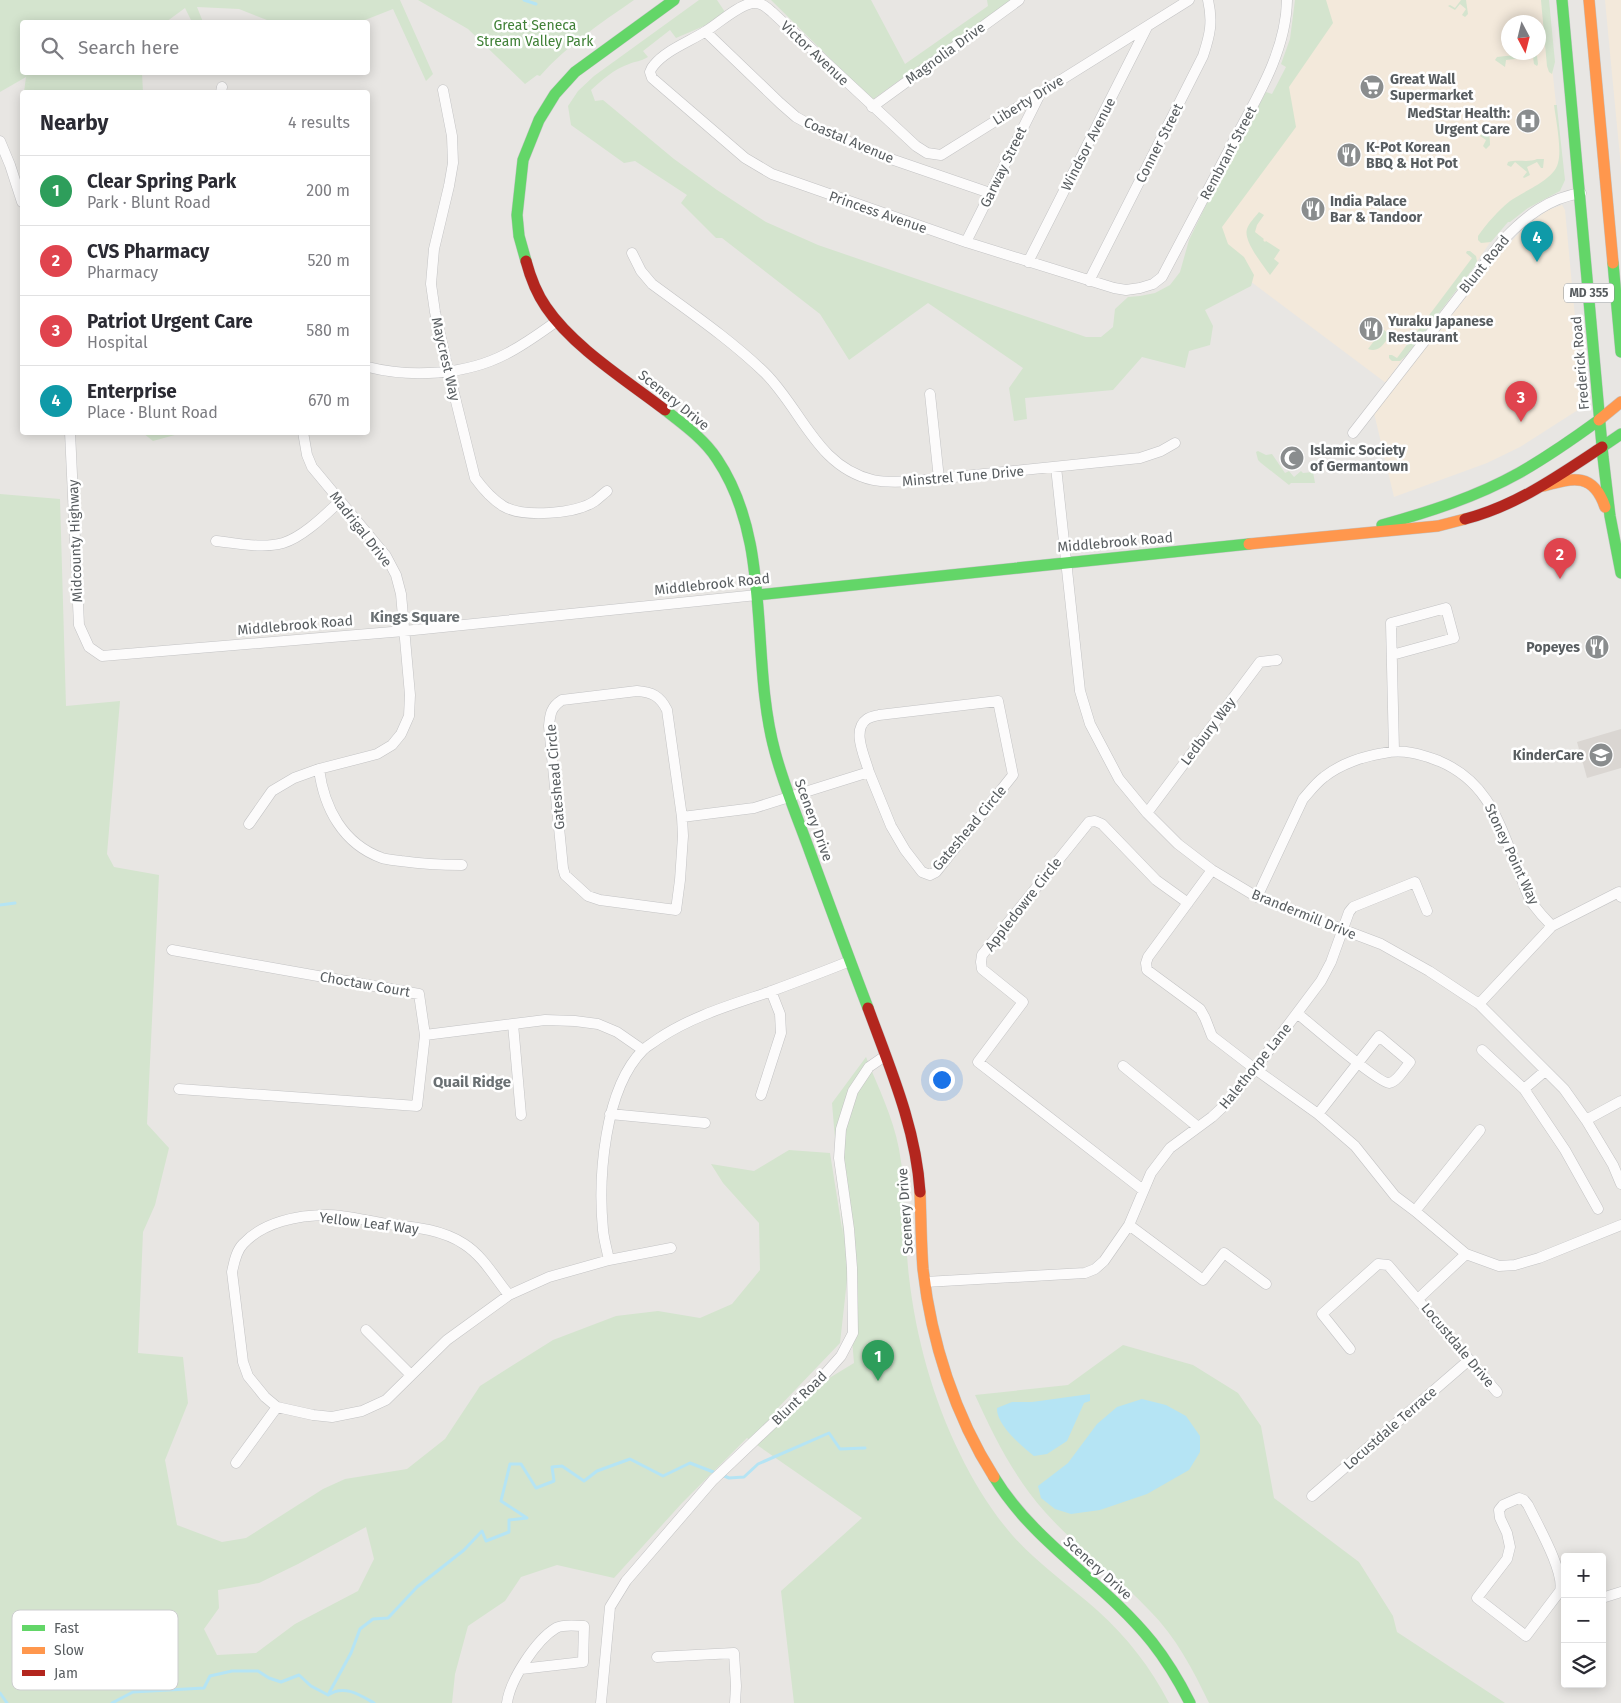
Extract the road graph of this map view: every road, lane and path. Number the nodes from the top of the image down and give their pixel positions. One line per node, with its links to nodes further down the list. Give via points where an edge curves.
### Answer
1 (674, 0): 22 (street, Scenery Drive, via 575,72 555,94 539,120 524,160 516,215 519,236 545,306)
2 (1019, 0): 12 (street, Magnolia Drive)
3 (1189, 0): 8 (street, Liberty Drive)
4 (1208, 0): 20 (street, Conner Street, via 1210,33 1203,56)
5 (1287, 0): 21 (street, Rembrant Street, via 1281,42 1266,80 1162,277)
6 (1562, 0): 15 (street, Frederick Road / MD 355)
7 (1589, 0): 23 (street, MD 355)
8 (1147, 26): 11 (street, Liberty Drive); 19 (street, Windsor Avenue)
9 (706, 32): 12 (street, Victor Avenue, via 749,4 764,5); 14 (street, Coastal Avenue, via 796,117 888,158); 17 (street, Princess Avenue, via 669,53 650,72 652,78 719,136 759,168 772,174)
10 (443, 90): 26 (street, Maycrest Way, via 452,136 453,163 434,249 431,284)
11 (1040, 93): 12 (street, Liberty Drive, via 946,153 937,155 927,154 916,146); 14 (street, Garway Street)
12 (872, 106)
13 (0, 141): 16 (street)
14 (990, 193): 17 (street, Garway Street)
15 (1581, 193): 29 (street, Frederick Road / MD 355); 30 (street, Blunt Road, via 1557,199 1536,210 1510,232)
16 (20, 196)
17 (966, 242): 19 (street, Princess Avenue)
18 (632, 253): 37 (street, Minstrel Tune Drive, via 652,284 765,373 819,445 844,468 874,480)
19 (1028, 262): 20 (street, Princess Avenue)
20 (1089, 281): 21 (street, Princess Avenue, via 1126,290)
21 (1140, 288)
22 (557, 321): 26 (street, via 504,356 466,369); 46 (street, Scenery Drive, via 584,348 689,428 716,457 732,484 743,513)
23 (1620, 332): 24 (street, MD 355)
24 (1621, 352)
25 (370, 367): 26 (street, via 419,374)
26 (448, 371): 39 (street, Maycrest Way, via 475,478 504,506 516,511 540,513 572,510 594,502)
27 (930, 394): 37 (street)
28 (1621, 402): 29 (street, Middlebrook Road)
29 (1599, 420): 35 (street, Frederick Road / MD 355); 42 (street, Middlebrook Road, via 1534,464 1480,491 1440,507)
30 (1353, 433)
31 (1621, 434): 35 (street, Middlebrook Road)
32 (70, 435): 48 (street, Midcounty Highway, via 78,625)
33 (304, 435): 40 (street, Madrigal Drive, via 312,467)
34 (1175, 443): 36 (street, Minstrel Tune Drive, via 1140,458)
35 (1602, 447): 38 (street, Middlebrook Road); 41 (street, Frederick Road / MD 355)
36 (1056, 467): 37 (street, Minstrel Tune Drive); 44 (street, Brandermill Drive)
37 (939, 479)
38 (1543, 486): 41 (street, via 1574,479 1587,482 1596,488); 42 (street, Middlebrook Road, via 1501,508 1438,526)
39 (607, 491)
40 (340, 501): 43 (street, via 283,543 255,545); 47 (street, Madrigal Drive, via 386,556 396,575)
41 (1611, 520): 45 (street, Frederick Road / MD 355)
42 (1341, 534): 44 (street, Middlebrook Road)
43 (216, 540)
44 (1067, 562): 46 (street, Middlebrook Road); 55 (street, Brandermill Drive, via 1080,691 1090,724 1119,779)
45 (1621, 573)
46 (757, 595): 47 (street, Middlebrook Road); 54 (street, Scenery Drive, via 766,708 775,752)
47 (404, 631): 48 (street, Middlebrook Road, via 102,656); 52 (street, Madrigal Drive, via 410,695 408,716 401,734 392,745 377,754)
48 (89, 646)
49 (1392, 655): 49 (street, via 1391,623 1446,608 1454,638); 51 (street)
50 (1277, 660): 55 (street, Ledbury Way, via 1260,662)
51 (1394, 751): 61 (street, Stoney Point Way, via 1354,761 1324,776 1315,785 1303,799); 64 (street, Stoney Point Way, via 1427,756 1453,767 1474,783 1495,815 1531,902)
52 (319, 769): 57 (street, Madrigal Drive, via 272,791); 58 (street, via 329,810 358,846 383,858 424,865)
53 (868, 772): 53 (street, Gateshead Circle, via 859,735 861,726 868,719 998,701 1013,775 936,872 930,875 922,872 905,850); 54 (street)
54 (790, 798): 56 (street, via 754,808); 67 (street, Scenery Drive)
55 (1147, 813): 59 (street, Brandermill Drive, via 1178,844)
56 (682, 817): 56 (street, Gateshead Circle, via 667,710 662,700 649,692 637,691 562,700 554,705 549,726 563,868 565,875 588,896 676,910 682,859)
57 (249, 824)
58 (462, 865)
59 (1212, 870): 61 (street, Brandermill Drive); 62 (street)
60 (1621, 896): 64 (street, via 1619,892)
61 (1257, 897): 65 (street, Brandermill Drive)
62 (1188, 903): 78 (street, via 1148,956 1147,970 1200,1009 1212,1036); 92 (street, Appledowre Circle, via 1156,880 1102,824 1089,822 982,955 982,969 1023,1002 978,1062)
63 (1427, 911): 65 (street, Halethorpe Lane, via 1415,882 1353,907)
64 (1552, 926): 69 (street)
65 (1344, 930): 69 (street, Brandermill Drive, via 1381,944); 70 (street, Halethorpe Lane, via 1321,981)
66 (172, 950): 72 (street, Choctaw Court, via 419,994)
67 (850, 962): 68 (street); 75 (street, Scenery Drive)
68 (771, 991): 73 (street, via 701,1015); 82 (street, via 780,1014 781,1033)
69 (1479, 1004): 79 (street, Brandermill Drive)
70 (1297, 1013): 76 (street); 78 (street, Halethorpe Lane)
71 (512, 1024): 72 (street); 73 (street, via 545,1020 598,1024 617,1032); 86 (street)
72 (425, 1035): 80 (street, Choctaw Court, via 417,1106)
73 (643, 1050): 84 (street, via 630,1067)
74 (1482, 1050): 81 (street)
75 (885, 1056): 100 (street, Scenery Drive, via 914,1144); 118 (street, Blunt Road, via 868,1067 853,1092 841,1129 839,1158 852,1258 853,1333 842,1356 724,1469 626,1581 610,1607)
76 (1358, 1062): 76 (street, via 1387,1083 1392,1083 1410,1062 1379,1036); 85 (street)
77 (1123, 1066): 89 (street)
78 (1255, 1069): 85 (street); 89 (street, Halethorpe Lane, via 1227,1103)
79 (1545, 1071): 81 (street); 87 (street, Brandermill Drive, via 1564,1089)
80 (179, 1089)
81 (1524, 1089): 93 (street, via 1565,1150)
82 (761, 1096)
83 (1621, 1101): 87 (street)
84 (610, 1114): 88 (street); 99 (street, via 602,1188 603,1231)
85 (1318, 1114): 94 (street, via 1355,1146 1395,1196)
86 (522, 1115)
87 (1586, 1120): 91 (street, Brandermill Drive)
88 (705, 1123)
89 (1198, 1126): 92 (street, Halethorpe Lane, via 1170,1148 1150,1173)
90 (1480, 1130): 94 (street)
91 (1621, 1184)
92 (1143, 1190): 96 (street, Halethorpe Lane)
93 (1598, 1210)
94 (1415, 1211): 98 (street)
95 (1621, 1224): 98 (street, via 1515,1265 1499,1266)
96 (1129, 1225): 100 (street, Halethorpe Lane, via 1104,1260 1085,1273); 101 (street, via 1203,1280 1224,1253)
97 (671, 1248): 99 (street)
98 (1466, 1254): 103 (street, Locustdale Drive)
99 (608, 1260): 102 (street, via 549,1277)
100 (925, 1282): 120 (street, Scenery Drive, via 949,1380 979,1453 1020,1513 1058,1553 1121,1608 1160,1650)
101 (1266, 1284)
102 (509, 1295): 107 (street, via 447,1340); 109 (street, Yellow Leaf Way, via 478,1256 463,1244 426,1229 329,1215 297,1217 260,1230 242,1245 232,1272 243,1362 248,1376)
103 (1418, 1299): 105 (street, Locustdale Drive, via 1388,1265 1378,1264 1322,1314); 106 (street, Locustdale Drive)
104 (366, 1330): 107 (street)
105 (1350, 1349)
106 (1469, 1360): 108 (street, Locustdale Drive); 111 (street, Locustdale Terrace)
107 (411, 1375): 109 (street, via 386,1400 362,1411 332,1416)
108 (1497, 1392)
109 (277, 1407): 110 (street)
110 (236, 1463)
111 (1312, 1496)
112 (1562, 1592): 112 (street, via 1558,1568 1528,1505 1519,1498 1502,1505 1500,1518 1510,1547 1507,1559 1477,1598 1526,1636)
113 (1621, 1592): 114 (street)
114 (1606, 1597)
115 (657, 1657): 119 (street, via 734,1653)
116 (521, 1669): 116 (street, via 532,1652 556,1628 584,1626 583,1662); 117 (street)
117 (507, 1703)
118 (601, 1703)
119 (736, 1703)
120 (1190, 1703)

